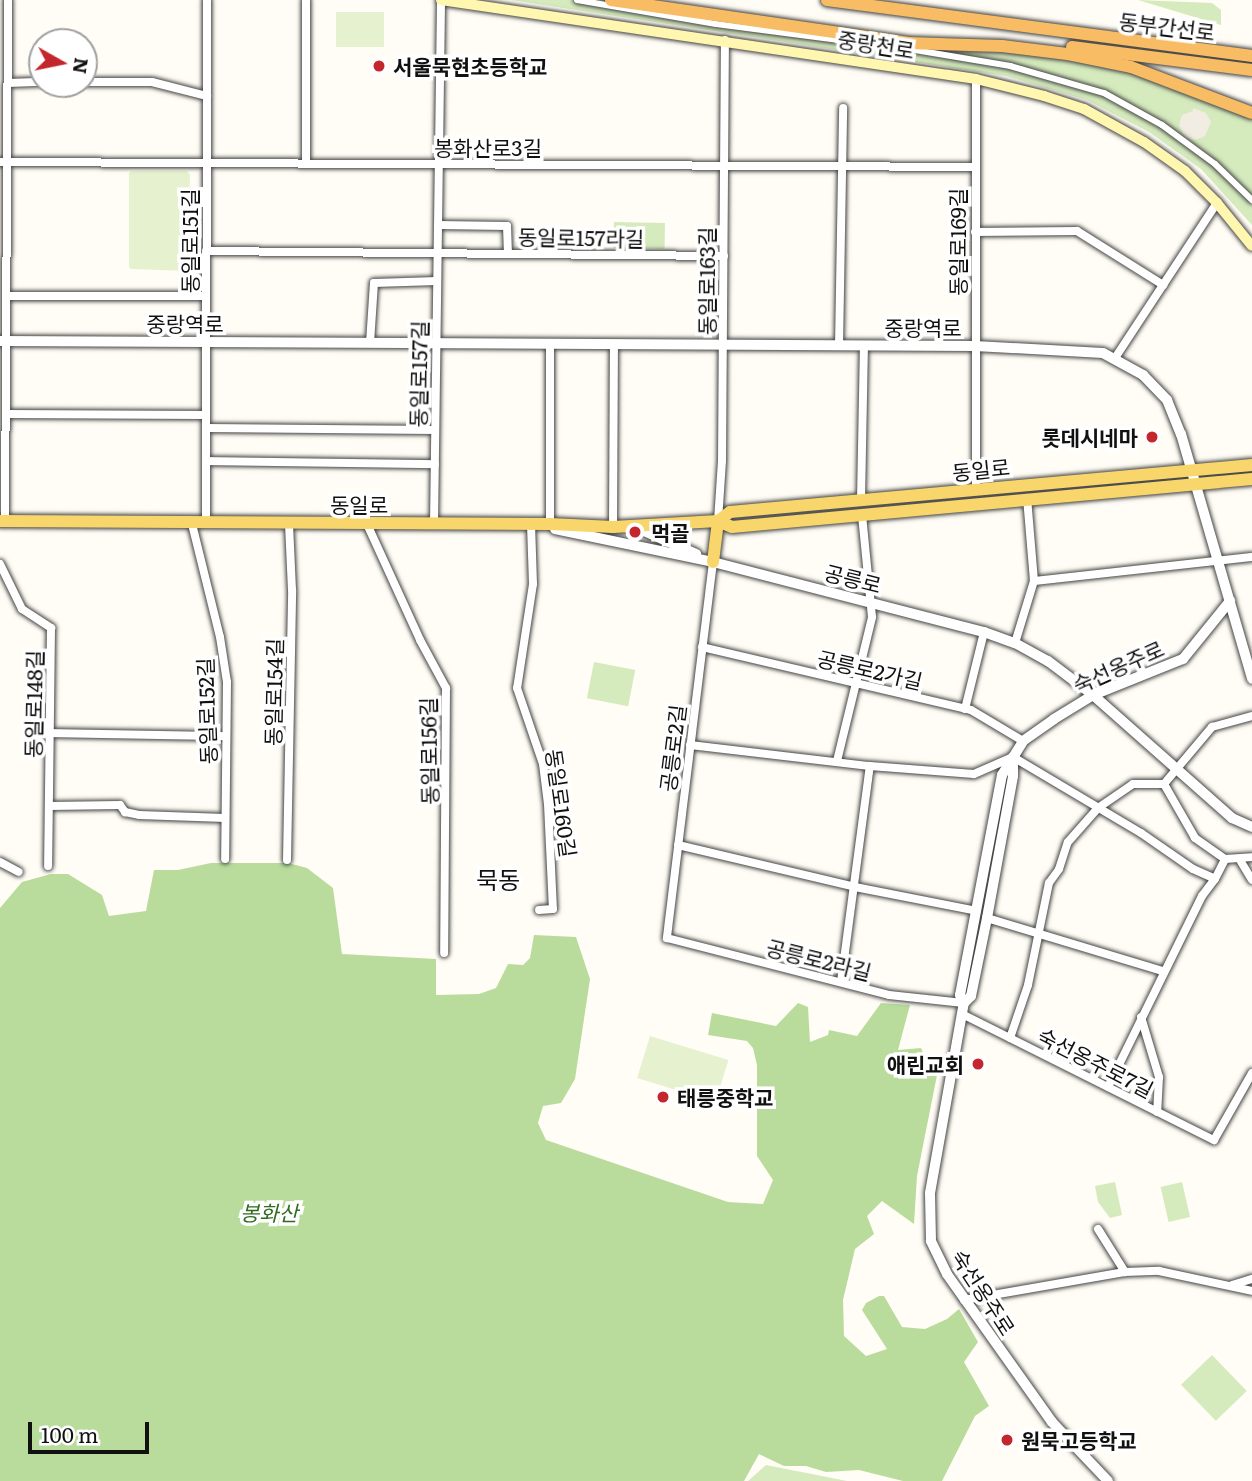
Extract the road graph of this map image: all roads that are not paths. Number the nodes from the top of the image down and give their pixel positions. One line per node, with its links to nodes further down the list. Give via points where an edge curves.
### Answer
1 (8, 0): 17 (street)
2 (207, 0): 18 (street, 동일로151길)
3 (306, 0): 23 (street)
4 (441, 0): 10 (main road, 중랑천로); 24 (street, 동일로157길)
5 (578, 0): 28 (street, via 707,23 1010,65 1104,93 1162,125 1215,164)
6 (611, 0): 9 (highway)
7 (669, 0): 9 (highway)
8 (827, 0): 12 (highway, 동부간선로)
9 (714, 14): 11 (highway, via 909,43)
10 (725, 40): 14 (main road, 중랑천로); 25 (street, 동일로163길)
11 (1002, 46): 13 (highway, via 1068,46); 20 (highway, via 1116,63)
12 (1252, 56)
13 (1252, 70)
14 (976, 79): 27 (street, 동일로169길); 29 (main road, 중랑천로, via 1084,109 1185,171)
15 (28, 82): 17 (street)
16 (98, 82): 18 (street, via 152,82)
17 (8, 83): 21 (street)
18 (207, 96): 22 (street, 동일로151길)
19 (843, 108): 26 (street)
20 (1252, 113)
21 (4, 162): 22 (street, 봉화산로3길); 39 (street)
22 (207, 163): 23 (street, 봉화산로3길); 33 (street, 동일로151길)
23 (306, 163): 24 (street, 봉화산로3길)
24 (439, 164): 25 (street, 봉화산로3길); 30 (street, 동일로157길)
25 (724, 166): 26 (street, 봉화산로3길); 36 (street, 동일로163길)
26 (841, 166): 27 (street, 봉화산로3길); 48 (street)
27 (975, 167): 31 (street, 동일로169길)
28 (1252, 201)
29 (1217, 203): 32 (main road, 중랑천로); 38 (street)
30 (438, 225): 34 (street, 동일로157길); 35 (street, via 508,226)
31 (975, 232): 38 (street, via 1077,231); 50 (street, 동일로169길)
32 (1252, 246)
33 (206, 251): 34 (street, 동일로157라길); 40 (street, 동일로151길)
34 (437, 253): 35 (street, 동일로157라길); 37 (street, 동일로157길)
35 (508, 254): 36 (street, 동일로157라길)
36 (724, 256): 47 (street, 동일로163길)
37 (437, 281): 43 (street, via 374,283); 44 (street, 동일로157길)
38 (1163, 285): 51 (street)
39 (6, 296): 40 (street); 41 (street)
40 (206, 296): 42 (street, 동일로151길)
41 (3, 341): 42 (street, 중랑역로); 52 (street)
42 (206, 342): 43 (street, 중랑역로); 53 (street, 동일로151길)
43 (370, 342): 44 (street, 중랑역로)
44 (436, 344): 45 (street, 중랑역로); 55 (street, 동일로157길)
45 (550, 345): 46 (street, 중랑역로); 79 (street)
46 (614, 345): 47 (street, 중랑역로); 81 (street)
47 (723, 345): 48 (street, 중랑역로); 73 (street, 동일로163길)
48 (839, 346): 49 (street, 중랑역로)
49 (864, 346): 50 (street, 중랑역로); 68 (street)
50 (975, 346): 51 (street, 중랑역로, via 1090,350); 64 (street, 동일로169길)
51 (1115, 358): 59 (street, 중랑역로, via 1143,375 1167,400)
52 (6, 415): 53 (street); 72 (street)
53 (206, 415): 54 (street, 동일로151길)
54 (206, 428): 55 (street); 56 (street, 동일로151길)
55 (435, 430): 57 (street, 동일로157길)
56 (206, 461): 57 (street); 74 (street, 동일로151길)
57 (435, 464): 77 (street, 동일로157길)
58 (1252, 465): 59 (main road, 동일로)
59 (1190, 470): 60 (main road, 동일로); 63 (street, 중랑역로)
60 (1143, 474): 62 (main road, 동일로); 65 (main road, via 1154,478)
61 (1252, 479): 63 (main road, 동일로)
62 (1041, 482): 64 (main road, 동일로); 66 (main road, via 1029,491)
63 (1193, 484): 65 (main road, 동일로); 84 (street, 중랑역로)
64 (983, 488): 68 (main road, 동일로); 69 (main road, via 1003,493)
65 (1144, 488): 66 (main road, 동일로)
66 (1042, 497): 67 (main road, 동일로)
67 (1027, 498): 69 (main road, 동일로); 87 (street)
68 (861, 500): 70 (main road, 동일로)
69 (990, 502): 71 (main road, 동일로)
70 (758, 509): 73 (main road, 동일로, via 730,512); 80 (main road, via 748,520)
71 (862, 515): 80 (main road, 동일로); 89 (street)
72 (3, 521): 74 (main road, 동일로)
73 (718, 521): 80 (main road, 동일로, via 732,527); 82 (main road, 동일로); 85 (main road)
74 (199, 524): 75 (main road, 동일로); 99 (street, 동일로152길, via 227,682)
75 (289, 524): 76 (main road, 동일로); 115 (street, 동일로154길)
76 (367, 524): 77 (main road, 동일로); 128 (street, 동일로156길, via 446,688)
77 (434, 524): 78 (main road, 동일로)
78 (531, 524): 79 (main road, 동일로); 85 (street, 공릉로); 123 (street, 동일로160길, via 533,584 517,688 543,764 548,804 553,909)
79 (550, 524): 81 (main road, 동일로)
80 (759, 525)
81 (613, 527): 82 (main road, 동일로)
82 (635, 527): 85 (street, 공릉로)
83 (1252, 557): 84 (street)
84 (1216, 561): 87 (street); 88 (street, 중랑역로)
85 (713, 562): 89 (street, 공릉로); 92 (street, 공릉로2길)
86 (0, 564): 98 (street, 동일로148길, via 22,608 51,628)
87 (1034, 581): 91 (street)
88 (1230, 601): 93 (street, 중랑역로); 95 (street, 숙선옹주로, via 1183,659)
89 (871, 603): 90 (street, 공릉로); 94 (street, via 872,617)
90 (984, 632): 91 (street, 공릉로); 96 (street)
91 (1015, 643): 95 (street, 공릉로)
92 (702, 648): 94 (street, 공릉로2가길); 101 (street, 공릉로2길)
93 (1252, 679)
94 (856, 682): 96 (street, 공릉로2가길); 103 (street)
95 (1093, 695): 100 (street, 숙선옹주로); 105 (street, 공릉로)
96 (965, 709): 100 (street, 공릉로2가길)
97 (1252, 716): 105 (street, via 1212,727)
98 (50, 733): 99 (street); 107 (street, 동일로148길)
99 (226, 736): 109 (street, 동일로152길)
100 (1023, 741): 102 (street, 숙선옹주로)
101 (690, 745): 103 (street); 111 (street, 공릉로2길)
102 (1013, 757): 104 (street, via 974,774); 108 (street); 124 (street, 숙선옹주로, via 1002,775); 125 (street, 숙선옹주로)
103 (837, 761): 104 (street)
104 (870, 766): 122 (street)
105 (1175, 769): 106 (street); 110 (street, 공릉로, via 1233,818)
106 (1164, 784): 108 (street, via 1133,784); 114 (street, via 1195,838)
107 (49, 806): 109 (street, via 120,805 125,812 139,815); 118 (street, 동일로148길)
108 (1098, 807): 120 (street); 126 (street, via 1068,842 1049,883)
109 (225, 818): 113 (street, 동일로152길)
110 (1252, 827)
111 (678, 845): 122 (street); 127 (street, 공릉로2길)
112 (1252, 857): 116 (street)
113 (225, 859)
114 (1224, 859): 116 (street); 120 (street)
115 (287, 860)
116 (1240, 860): 121 (street)
117 (0, 862): 119 (street)
118 (48, 866)
119 (19, 872)
120 (1215, 879): 129 (street)
121 (1252, 880)
122 (855, 887): 124 (street); 130 (street)
123 (539, 910)
124 (977, 911): 131 (street, 숙선옹주로, via 960,995)
125 (986, 918): 126 (street); 131 (street, 숙선옹주로, via 971,996)
126 (1039, 933): 129 (street); 133 (street)
127 (667, 938): 130 (street, 공릉로2라길)
128 (444, 953)
129 (1163, 971): 132 (street)
130 (841, 982): 131 (street, 공릉로2라길)
131 (963, 1009): 133 (street, 숙선옹주로7길); 142 (street, 숙선옹주로, via 928,1211 936,1253)
132 (1141, 1017): 135 (street); 136 (street, via 1159,1077)
133 (1010, 1038): 135 (street, 숙선옹주로7길)
134 (1252, 1073): 136 (street, 숙선옹주로7길, via 1213,1140)
135 (1108, 1087): 136 (street, 숙선옹주로7길)
136 (1157, 1112)
137 (1098, 1229): 138 (street)
138 (1125, 1272): 140 (street, via 1159,1271); 142 (street)
139 (1252, 1279): 140 (street)
140 (1232, 1285): 141 (street)
141 (1252, 1291)
142 (964, 1300): 143 (street, 숙선옹주로, via 1052,1422)
143 (1108, 1481)

